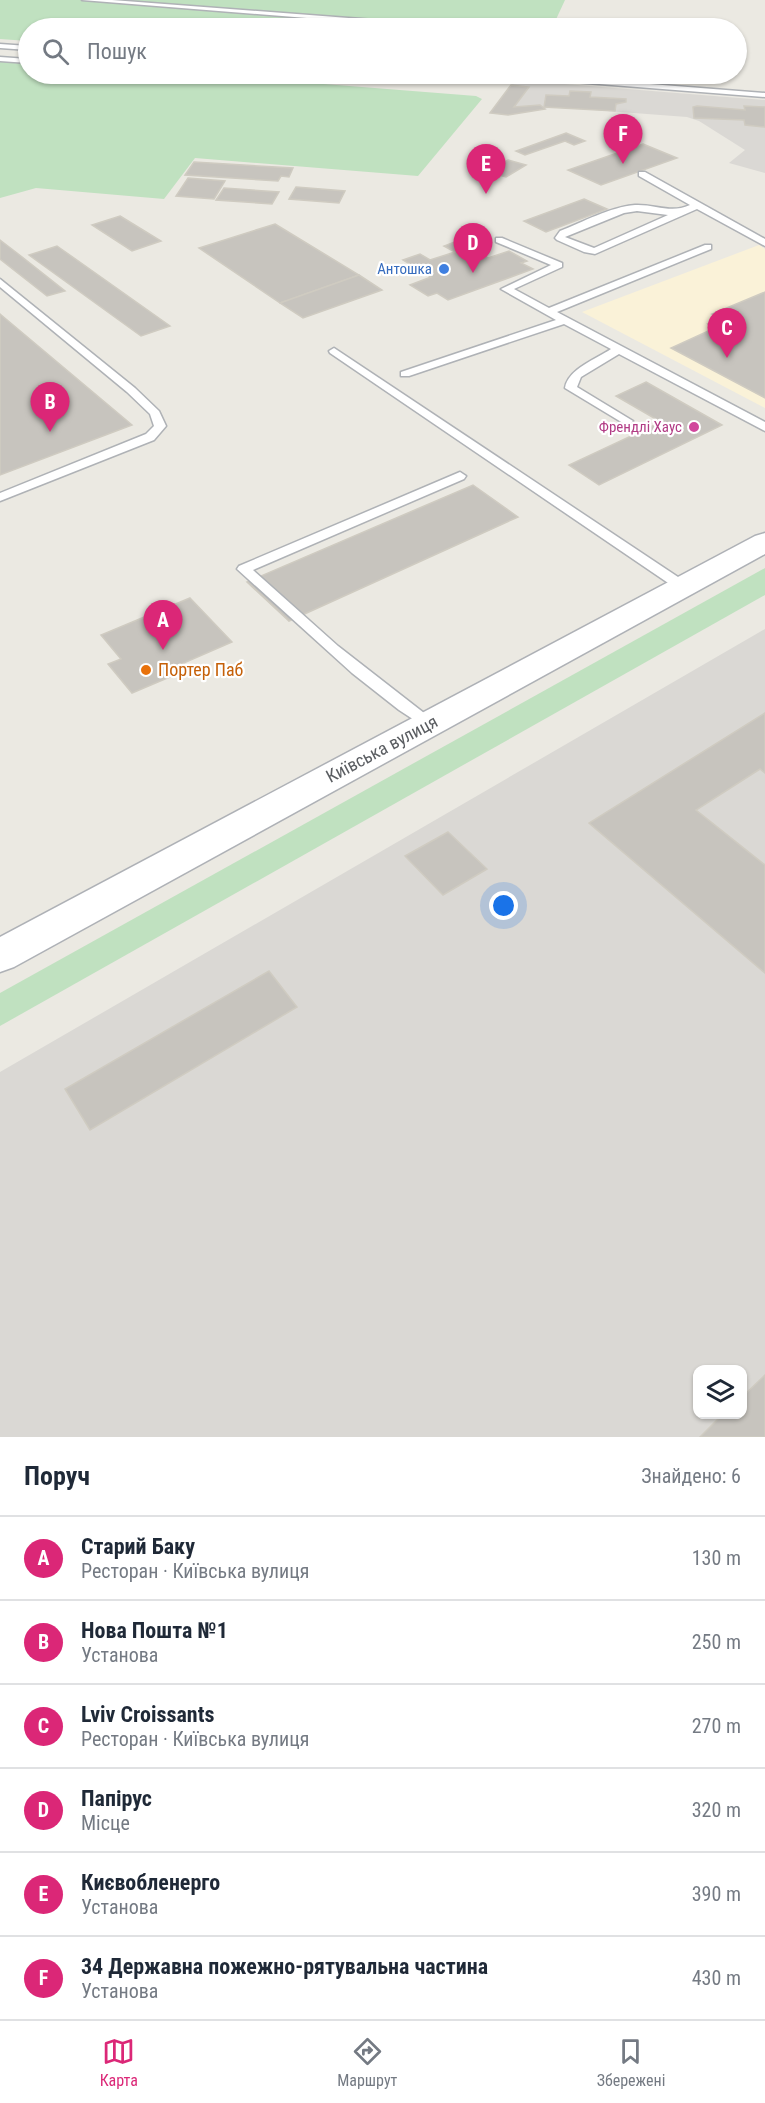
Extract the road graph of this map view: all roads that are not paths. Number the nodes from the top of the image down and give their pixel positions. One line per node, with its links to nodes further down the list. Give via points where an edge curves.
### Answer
1 (84, 0): 2 (lane)
2 (321, 18)
3 (0, 46): 4 (lane)
4 (18, 47)
5 (0, 59): 6 (lane)
6 (18, 60)
7 (625, 84): 8 (lane)
8 (765, 95)
9 (642, 174): 10 (lane)
10 (697, 204): 11 (lane); 13 (lane)
11 (678, 213): 11 (lane, via 595,251 560,238 563,233 622,210)
12 (499, 240): 16 (lane, via 560,265 506,289)
13 (765, 243)
14 (708, 246): 16 (lane)
15 (0, 282): 24 (lane, via 131,390 155,413 160,426 150,437)
16 (547, 312): 17 (lane)
17 (563, 321): 18 (lane); 20 (lane)
18 (618, 350): 21 (lane, via 577,375 572,388); 22 (lane)
19 (334, 351): 26 (lane)
20 (405, 374)
21 (627, 421)
22 (765, 427)
23 (460, 476): 27 (lane, via 244,569)
24 (0, 497)
25 (765, 542): 26 (main road, Київська вулиця)
26 (682, 586): 27 (main road, Київська вулиця)
27 (428, 724): 28 (main road, Київська вулиця)
28 (2, 950)

